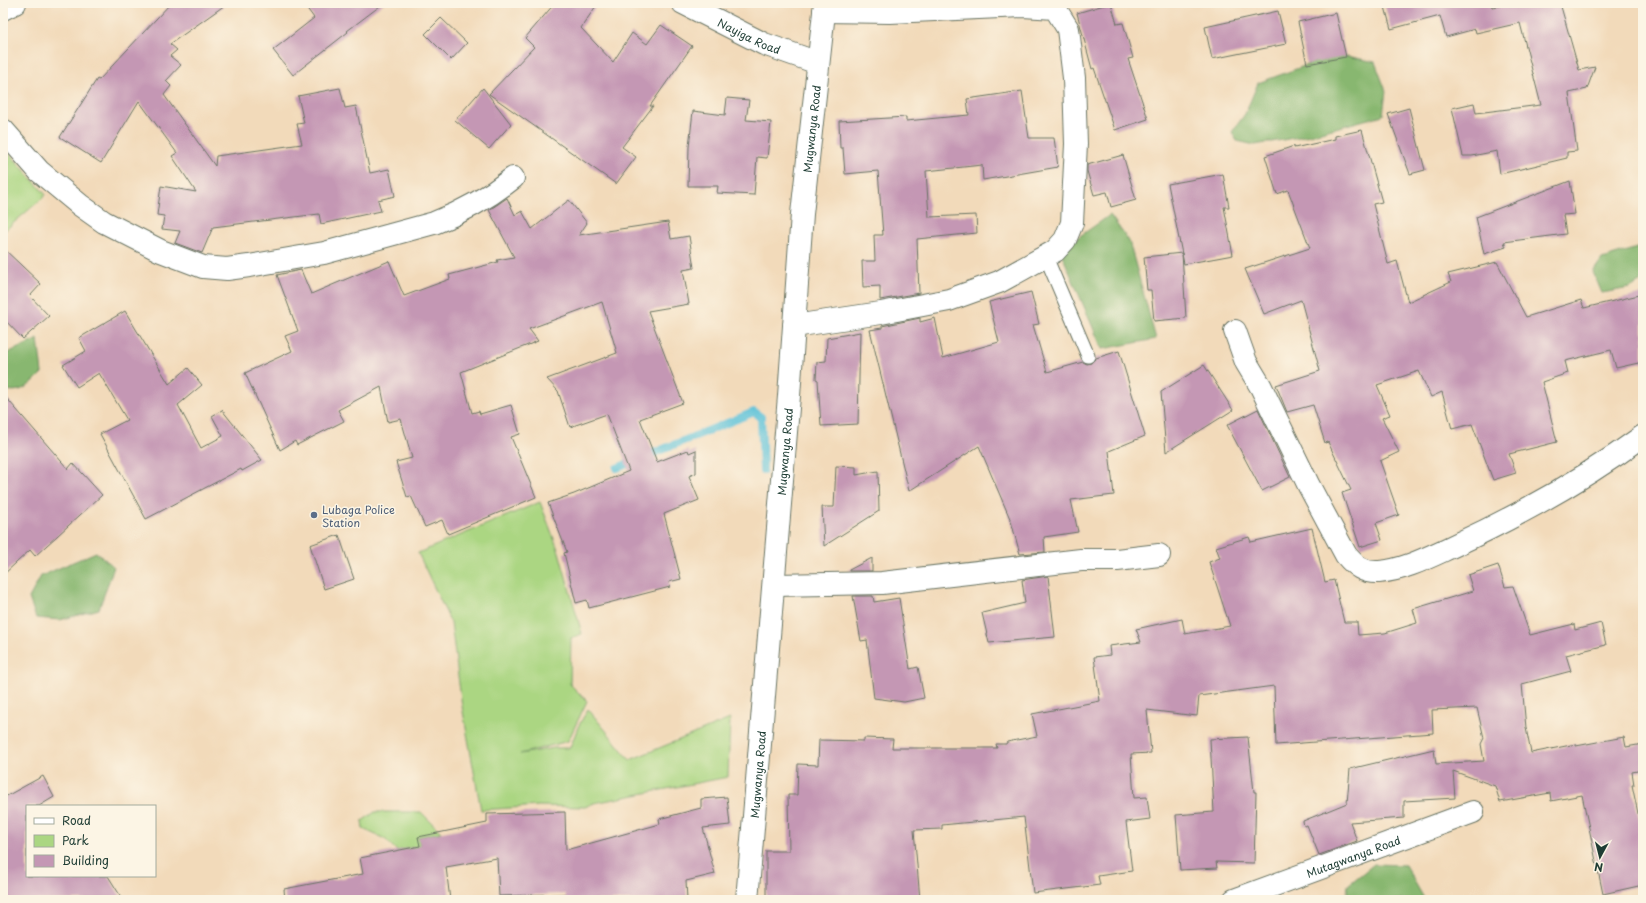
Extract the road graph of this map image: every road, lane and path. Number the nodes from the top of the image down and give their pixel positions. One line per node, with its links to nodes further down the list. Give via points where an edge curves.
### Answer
1 (15, 3): 4 (street)
2 (684, 3): 5 (street, Nayiga Road, via 764,44)
3 (824, 7): 5 (street, Mugwanya Road); 8 (street, via 890,12 1023,6 1055,8 1068,29 1074,78 1076,151 1072,223 1065,240)
4 (3, 9)
5 (818, 63): 9 (street, Mugwanya Road, via 802,214)
6 (3, 130): 7 (street, via 39,171 104,222 178,258 203,268 213,269 249,266 324,253 434,223 489,195)
7 (513, 178)
8 (1046, 257): 9 (street, via 999,282 949,300); 11 (lane)
9 (794, 326): 14 (street, Mugwanya Road)
10 (1235, 331): 12 (street, via 1246,362 1342,549 1353,564 1362,570 1378,572 1398,569 1486,531 1581,479)
11 (1088, 356)
12 (1643, 436)
13 (1159, 555): 14 (street, via 1117,560 1081,560 882,583)
14 (774, 585): 16 (street, Mugwanya Road)
15 (1473, 812): 17 (street, Mutagwanya Road)
16 (747, 900)
17 (1234, 900)

